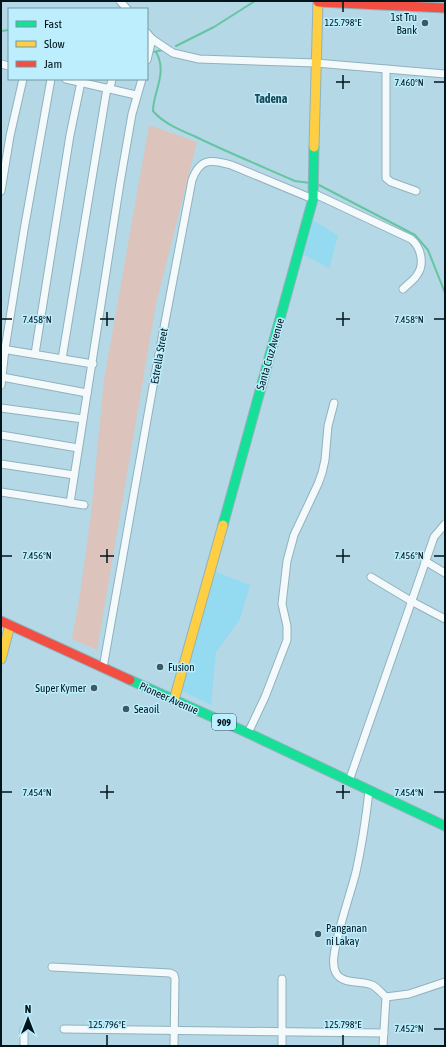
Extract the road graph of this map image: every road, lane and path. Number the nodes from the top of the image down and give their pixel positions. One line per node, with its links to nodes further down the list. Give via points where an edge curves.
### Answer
1 (318, 1): 2 (main road); 6 (main road, Santa Cruz Avenue)
2 (381, 3): 3 (main road)
3 (445, 8)
4 (149, 36): 5 (street); 6 (street, via 173,53 199,59)
5 (148, 48)
6 (316, 63): 7 (street); 19 (main road, Santa Cruz Avenue)
7 (386, 69): 8 (street); 18 (street, via 386,178)
8 (445, 74)
9 (23, 80): 17 (street)
10 (52, 80): 21 (street)
11 (71, 80): 14 (street)
12 (112, 80): 15 (street)
13 (142, 80): 16 (street)
14 (81, 82): 15 (street); 22 (street, via 70,135)
15 (109, 88): 16 (street); 23 (street)
16 (136, 95): 24 (street)
17 (1, 191)
18 (416, 191)
19 (313, 196): 20 (street, Estrella Street, via 416,243 421,257 420,269 417,276); 47 (street, Estrella Street, via 219,162 205,162 195,172 155,374); 48 (main road, Santa Cruz Avenue)
20 (403, 289)
21 (3, 349): 22 (street); 25 (street)
22 (35, 354): 23 (street)
23 (62, 358): 24 (street)
24 (93, 364): 27 (street)
25 (2, 378): 26 (street); 27 (street)
26 (1, 385)
27 (87, 393): 30 (street)
28 (334, 403): 49 (street, via 328,426 322,473 294,535 287,561 282,604 287,640)
29 (1, 408): 30 (street)
30 (83, 419): 32 (street)
31 (1, 435): 32 (street)
32 (78, 448): 34 (street)
33 (1, 464): 34 (street)
34 (74, 475): 36 (street)
35 (1, 492): 36 (street)
36 (70, 503): 37 (street)
37 (84, 505)
38 (445, 524): 39 (street, via 434,537)
39 (425, 561): 40 (street); 42 (street)
40 (445, 573)
41 (371, 577): 42 (street)
42 (411, 602): 43 (street); 50 (street)
43 (445, 619)
44 (1, 622): 45 (main road, Pioneer Avenue / 909)
45 (10, 626): 46 (main road); 47 (main road, Pioneer Avenue / 909)
46 (1, 659)
47 (103, 668): 48 (main road, Pioneer Avenue / 909)
48 (174, 700): 49 (main road, Pioneer Avenue / 909)
49 (248, 733): 50 (main road, Pioneer Avenue / 909)
50 (349, 781): 51 (main road, Pioneer Avenue / 909)
51 (369, 791): 52 (main road, Pioneer Avenue / 909); 56 (street, via 362,842 339,932 334,966 339,977 371,985)
52 (445, 826)
53 (52, 967): 59 (street, via 174,975)
54 (282, 979): 60 (street)
55 (445, 982): 56 (street, via 409,994)
56 (386, 997): 61 (street)
57 (64, 1029): 59 (street)
58 (24, 1030): 62 (street)
59 (174, 1031): 60 (street); 63 (street)
60 (282, 1032): 61 (street); 64 (street)
61 (384, 1033): 65 (street)
62 (24, 1046)
63 (174, 1046)
64 (282, 1046)
65 (383, 1046)

